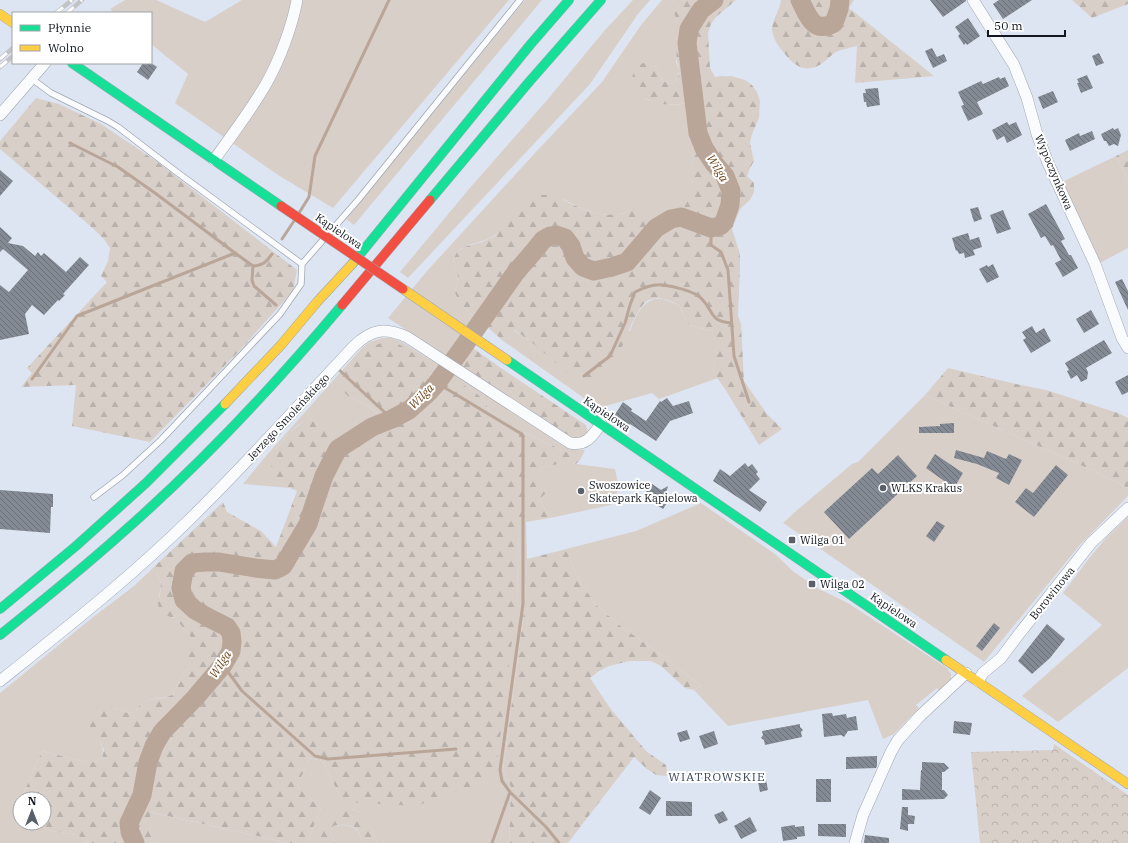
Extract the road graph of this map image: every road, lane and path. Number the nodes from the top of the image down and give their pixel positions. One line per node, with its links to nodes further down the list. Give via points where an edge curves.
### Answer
1 (297, 0): 12 (street, via 291,24 266,85)
2 (520, 0): 13 (lane, via 358,200)
3 (569, 0): 18 (main road, via 356,259 281,345 146,482 76,546)
4 (601, 0): 19 (main road, via 289,367 160,499 64,584)
5 (973, 0): 14 (street, Wypoczynkowa, via 1014,64 1048,163 1095,264)
6 (0, 14): 7 (main road)
7 (12, 22)
8 (44, 64): 10 (street)
9 (73, 64): 12 (main road, Kąpielowa)
10 (32, 79): 11 (street); 13 (lane, via 51,93 118,127)
11 (0, 115)
12 (214, 160): 15 (main road, Kąpielowa, bridge)
13 (302, 264): 16 (lane, via 301,284 280,314 161,440 123,475)
14 (1128, 348)
15 (601, 424): 20 (main road, Kąpielowa); 21 (street, Jerzego Smoleńskiego, via 589,439 577,444 570,443 407,337 389,331 373,332 363,338 335,366 273,435 138,568)
16 (94, 497)
17 (1128, 508): 22 (street, Borowinowa, via 1091,544 1001,658 983,673)
18 (0, 609)
19 (0, 635)
20 (966, 673): 22 (main road, Kąpielowa); 24 (street, via 898,740 863,815)
21 (0, 680)
22 (978, 681): 23 (main road, Kąpielowa)
23 (1128, 784)
24 (855, 843)

